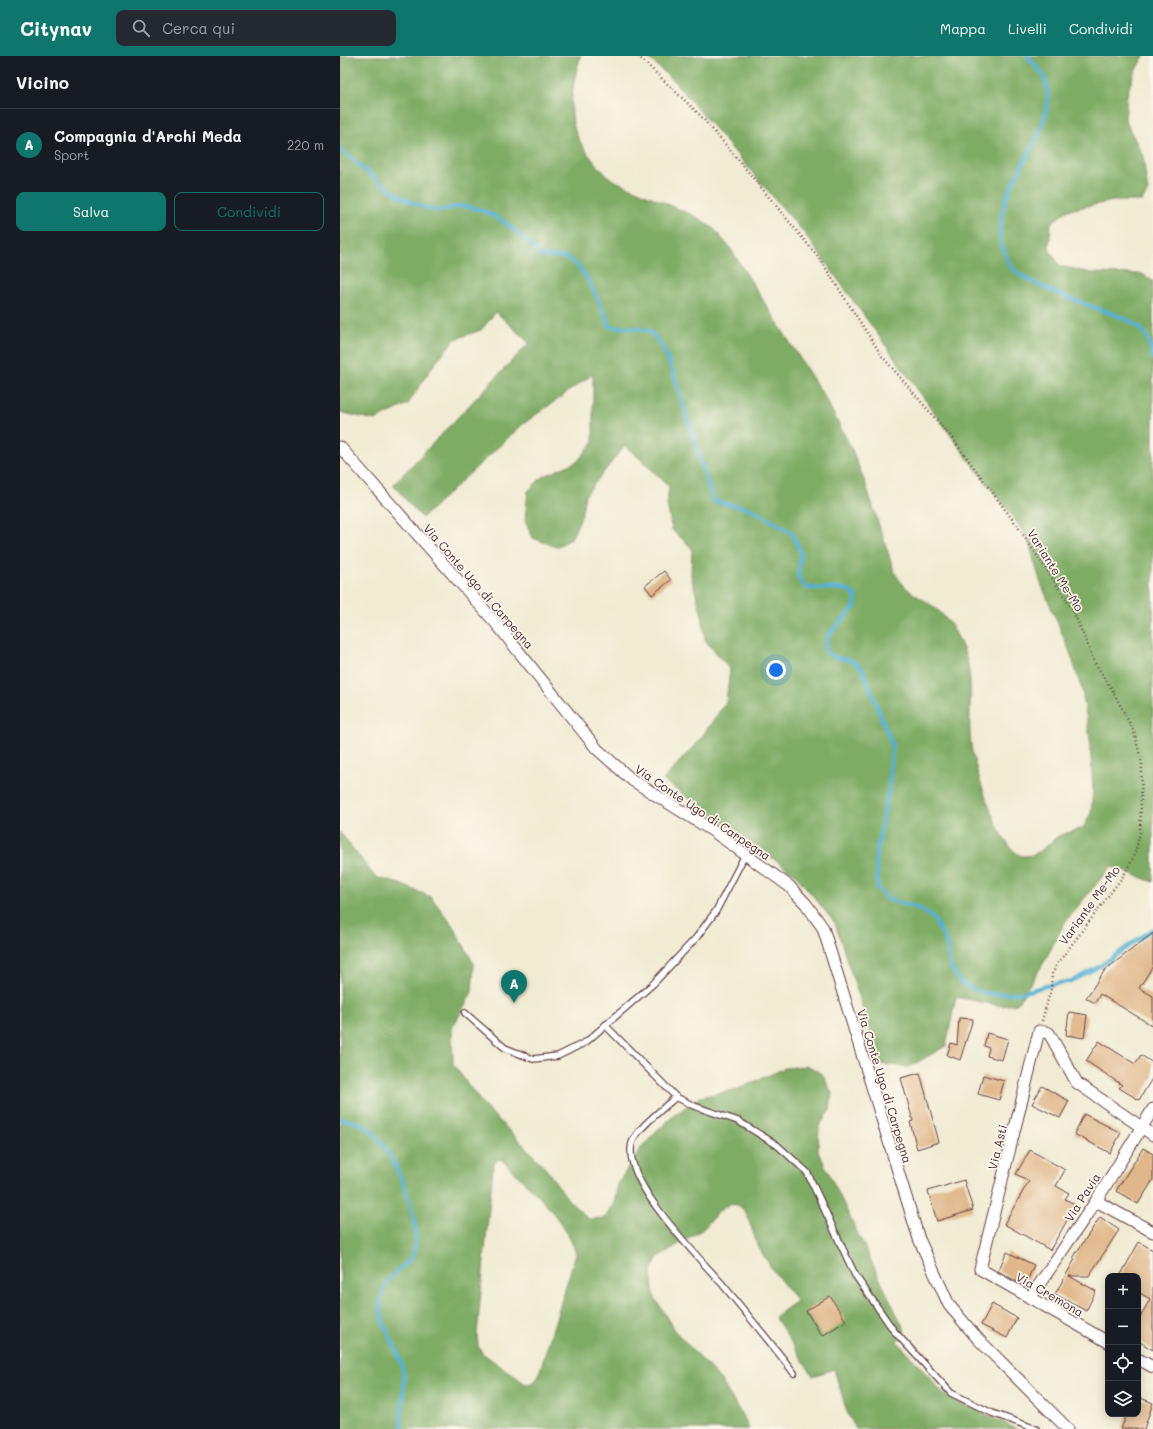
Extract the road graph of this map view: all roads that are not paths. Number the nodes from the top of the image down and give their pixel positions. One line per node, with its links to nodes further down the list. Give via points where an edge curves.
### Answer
1 (340, 447): 2 (street, Via Conte Ugo di Carpegna, via 495,622 597,749 632,780)
2 (746, 855): 4 (lane, via 716,911 696,938 653,984); 18 (street, Via Conte Ugo di Carpegna, via 788,886 806,904 822,928 919,1239 949,1305 978,1339)
3 (465, 1013): 4 (lane, via 505,1048 533,1059 558,1056 586,1042)
4 (605, 1025): 5 (lane)
5 (676, 1097): 16 (lane, via 645,1125 632,1143 632,1162 648,1195 669,1225 720,1281); 17 (lane, via 738,1121 777,1145 807,1172 855,1275 894,1331 951,1393 992,1413)
6 (1153, 1109): 7 (street, Via Pavia)
7 (1142, 1128): 8 (street); 9 (street, Via Pavia); 11 (street, Via Asti, via 1077,1082 1049,1033 1039,1032)
8 (1153, 1135)
9 (1096, 1201): 10 (street); 12 (street, Via Pavia)
10 (1153, 1232)
11 (980, 1269): 12 (street, Via Cremona)
12 (1030, 1298): 13 (street, Via Cremona)
13 (1105, 1340)
14 (1141, 1361): 15 (street)
15 (1153, 1367)
16 (794, 1373)
17 (1036, 1429)
18 (1068, 1429)

